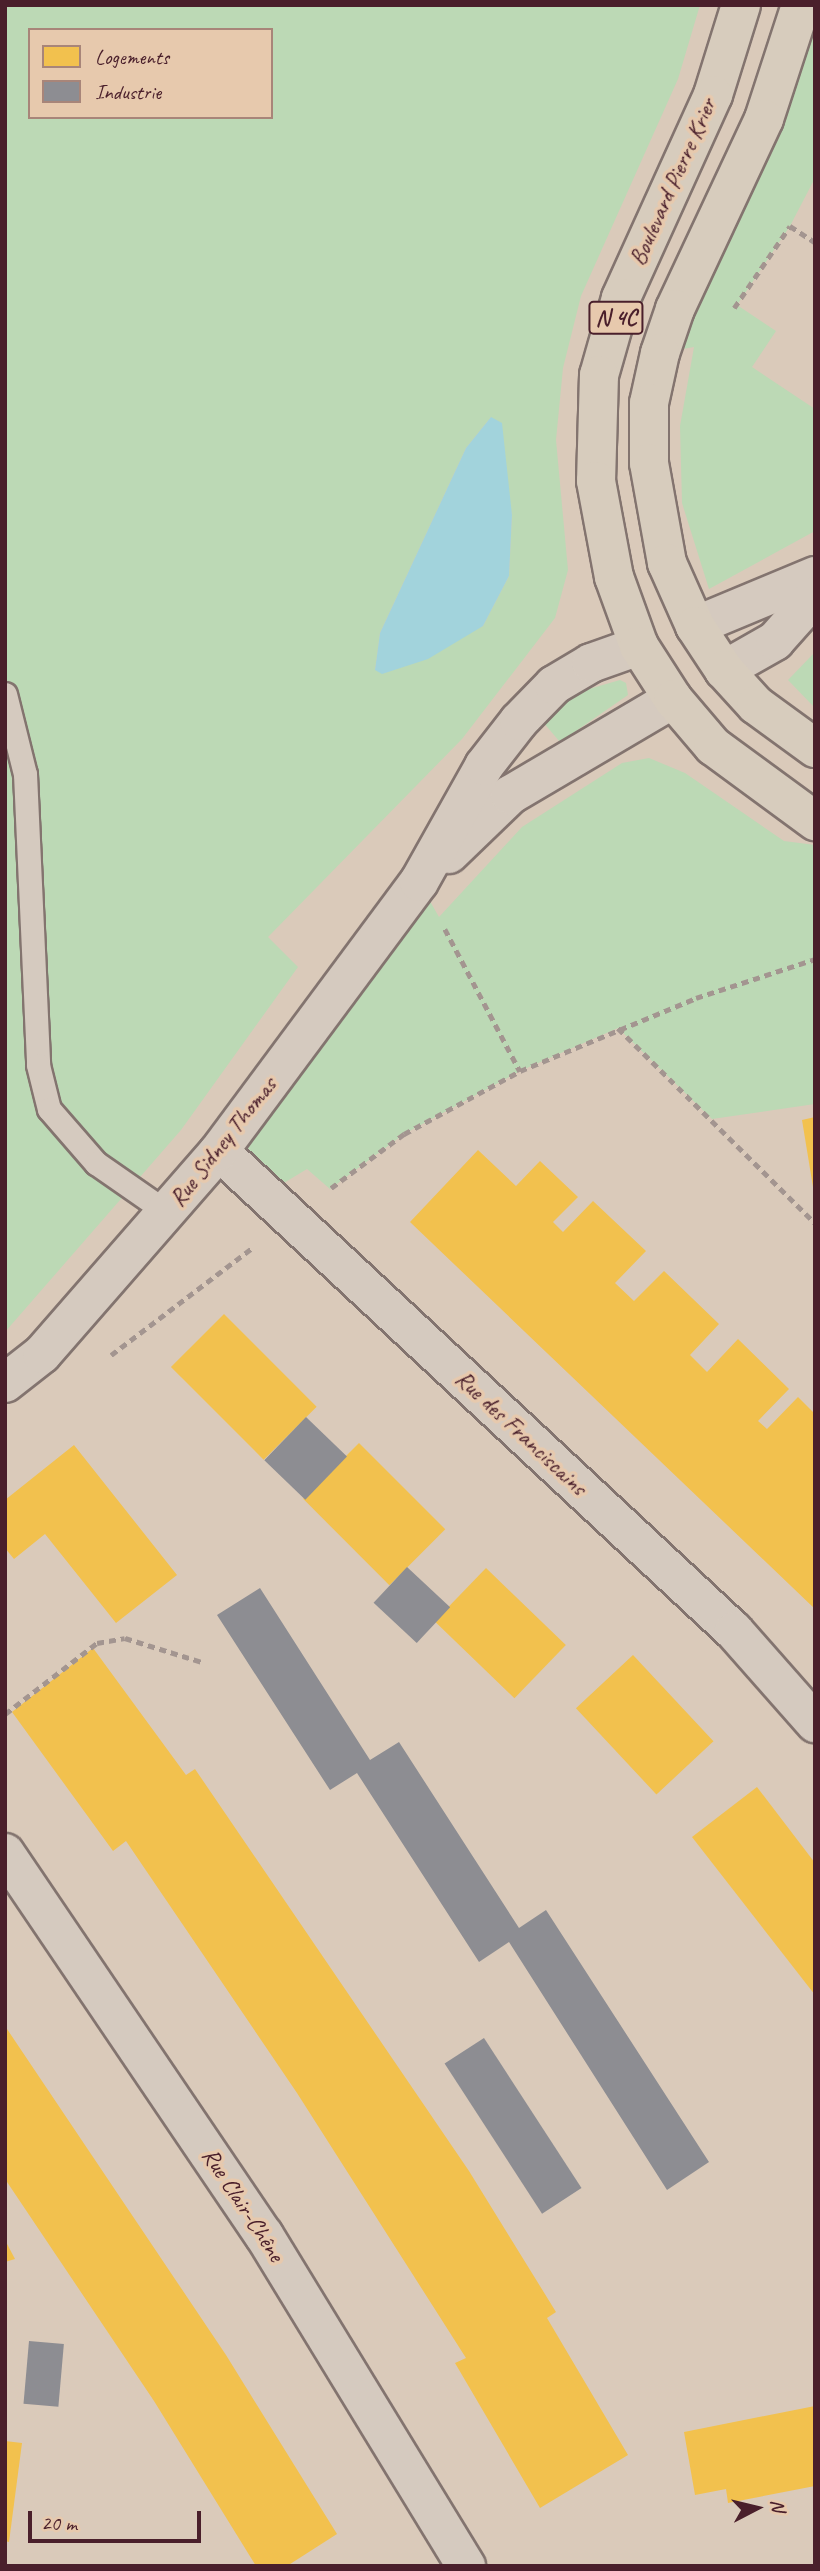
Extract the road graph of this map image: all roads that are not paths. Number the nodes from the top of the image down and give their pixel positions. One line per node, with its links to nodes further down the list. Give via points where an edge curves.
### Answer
1 (741, 5): 6 (main road, Boulevard Pierre Krier / N 4C, via 713,95 621,298 599,375 596,481 600,516 614,578)
2 (801, 5): 5 (main road, N 4C, via 764,119 675,309 649,403 649,463 667,563)
3 (815, 576): 5 (street)
4 (815, 596): 7 (street, via 775,641)
5 (695, 626): 6 (main road); 7 (main road, N 4C)
6 (639, 646): 9 (main road, Boulevard Pierre Krier / N 4C); 12 (street, Rue Sidney Thomas, via 591,663 554,685 519,721 484,766)
7 (724, 670): 9 (main road); 10 (main road, N 4C, via 756,705)
8 (5, 694): 14 (lane, via 25,774 38,1065 49,1110 96,1163)
9 (673, 699): 11 (main road, Boulevard Pierre Krier / N 4C, via 713,746); 12 (street, Rue Sidney Thomas, via 510,795)
10 (815, 748)
11 (815, 821)
12 (419, 882): 13 (street, Rue Sidney Thomas)
13 (219, 1151): 14 (street, Rue Sidney Thomas); 16 (street, Rue des Franciscains, via 734,1631)
14 (168, 1213): 15 (street, Rue Sidney Thomas, via 42,1354)
15 (5, 1383)
16 (815, 1723)
17 (5, 1853): 18 (street, Rue Clair-Chêne, via 264,2235)
18 (466, 2566)

